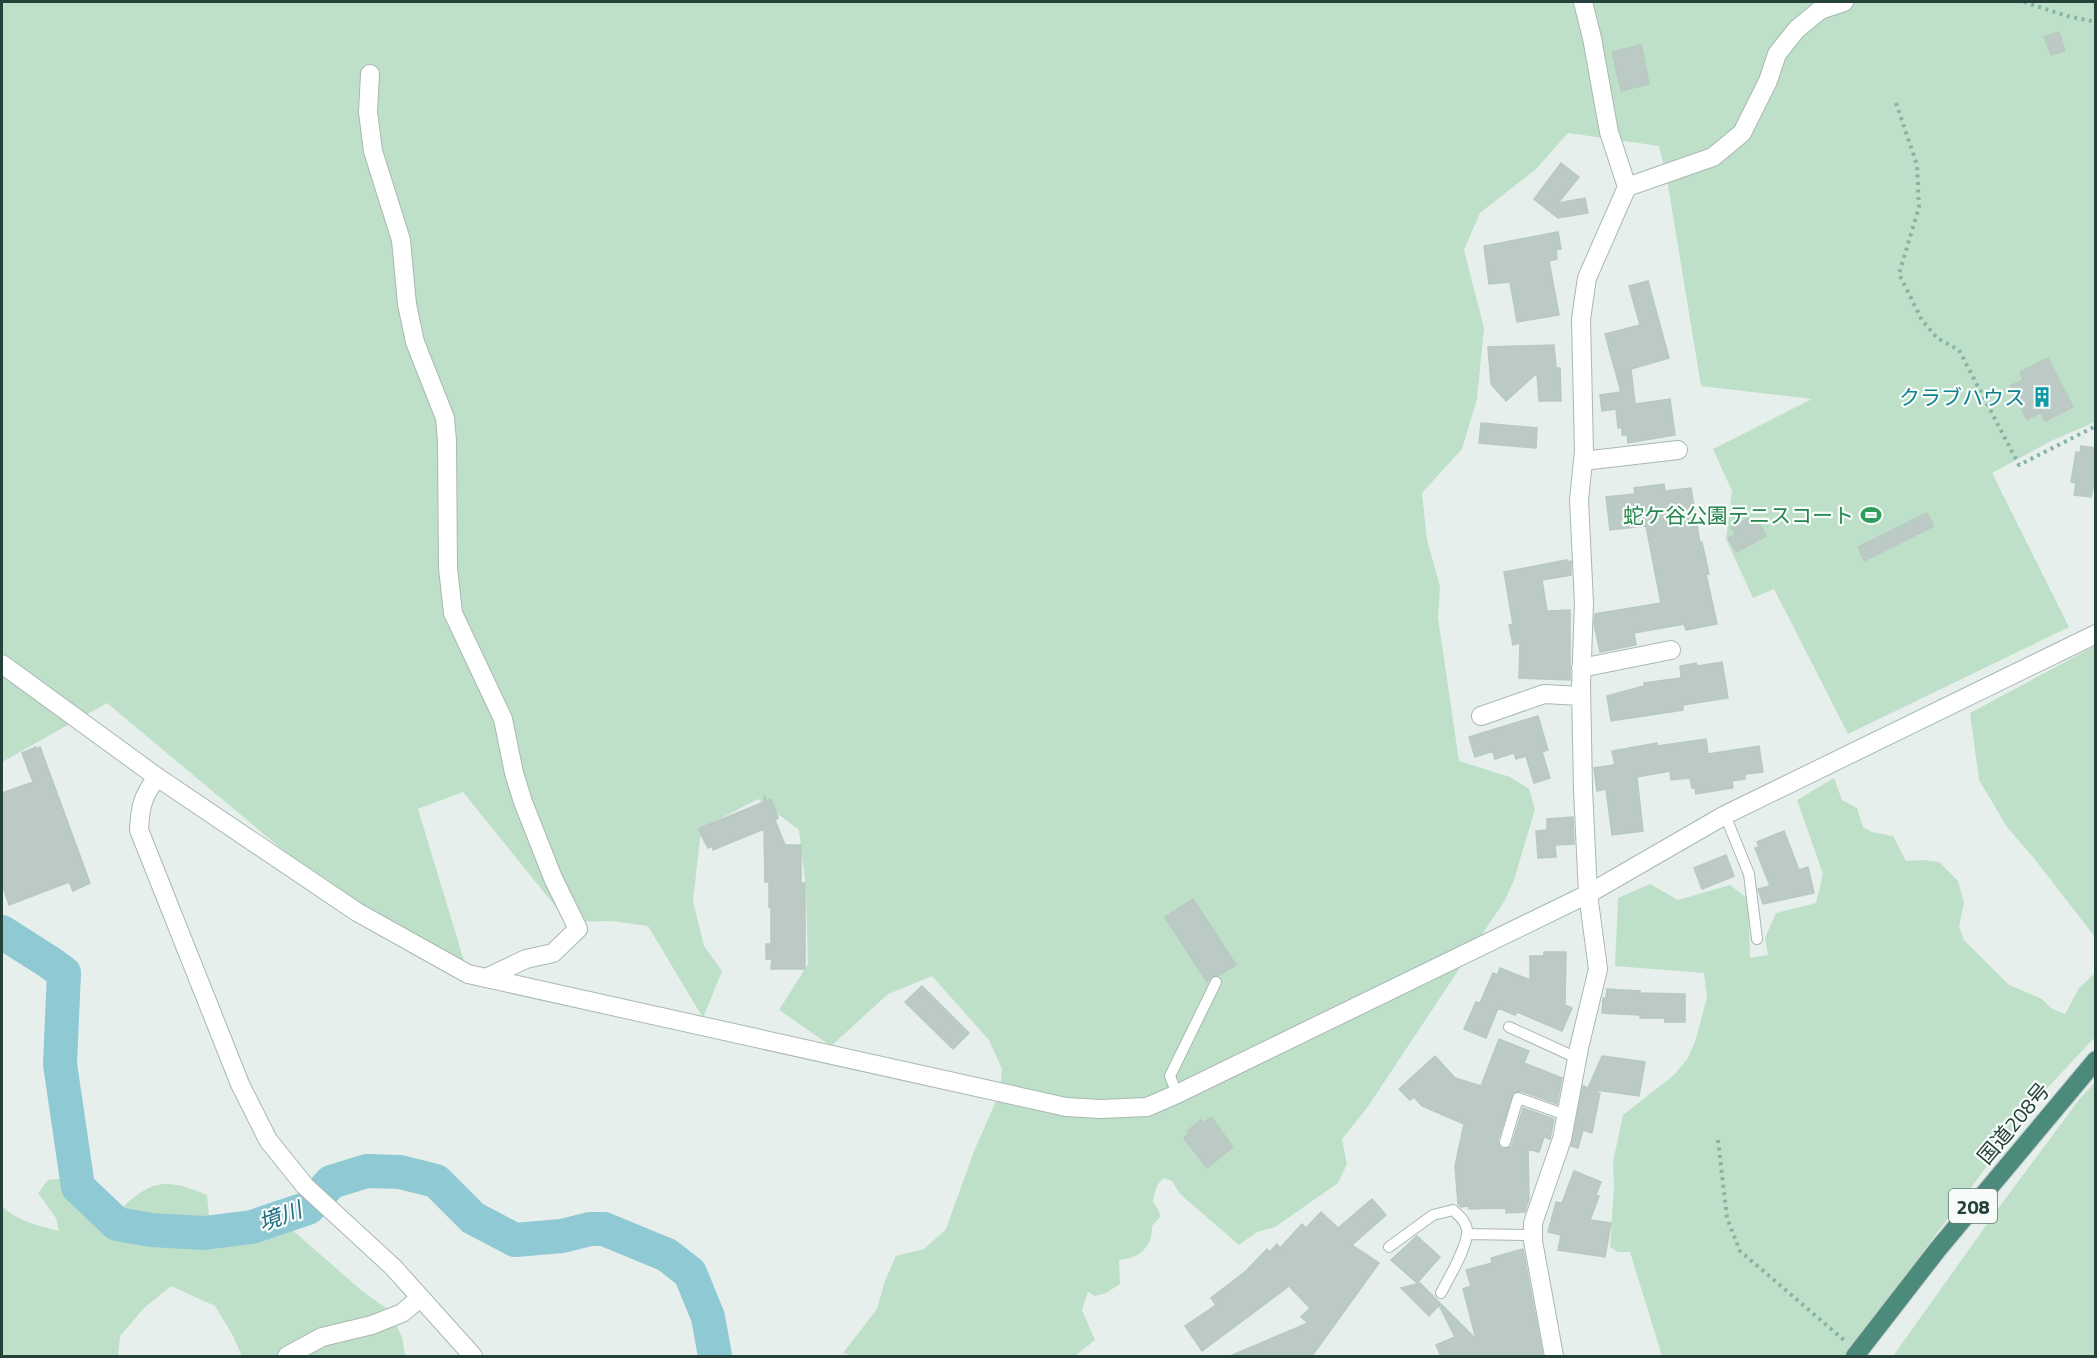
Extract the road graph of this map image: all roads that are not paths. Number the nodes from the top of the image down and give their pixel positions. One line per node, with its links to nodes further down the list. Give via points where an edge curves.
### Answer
1 (1583, 2): 4 (street, via 1609,132)
2 (1844, 2): 4 (street, via 1820,10 1797,29 1777,54 1742,133 1713,157)
3 (370, 74): 17 (street, via 368,112 373,151 401,240 415,342 445,418 448,568 453,613 503,719 524,802 553,878 578,929 553,953 526,959)
4 (1627, 187): 6 (street, via 1587,278 1581,319)
5 (1678, 450): 6 (street)
6 (1583, 461): 10 (street)
7 (2096, 634): 14 (street)
8 (1671, 650): 10 (street)
9 (2, 664): 13 (street)
10 (1581, 668): 11 (street)
11 (1581, 696): 12 (street, via 1544,694); 15 (street)
12 (1480, 716)
13 (157, 777): 17 (street, via 357,912 468,974); 29 (street, via 140,808 139,830 240,1084 268,1140 305,1186 393,1267)
14 (1725, 815): 15 (street); 16 (lane, via 1749,874)
15 (1588, 894): 20 (street, via 1598,969); 22 (street)
16 (1757, 939)
17 (486, 978): 22 (street, via 1066,1107 1147,1107)
18 (1216, 982): 22 (lane, via 1170,1076)
19 (1509, 1026): 20 (lane)
20 (1577, 1058): 23 (street)
21 (2096, 1060): 30 (highway, 国道208号 / 208, via 1938,1249)
22 (1177, 1094)
23 (1566, 1115): 24 (lane, via 1518,1098); 26 (street)
24 (1505, 1142)
25 (1467, 1234): 26 (lane); 27 (lane, via 1462,1218 1453,1210 1433,1215); 28 (lane)
26 (1533, 1234): 33 (street)
27 (1389, 1246)
28 (1441, 1293)
29 (419, 1299): 31 (street, via 402,1313 372,1326 322,1337); 32 (street)
30 (1857, 1354)
31 (287, 1356)
32 (473, 1356)
33 (1554, 1356)

